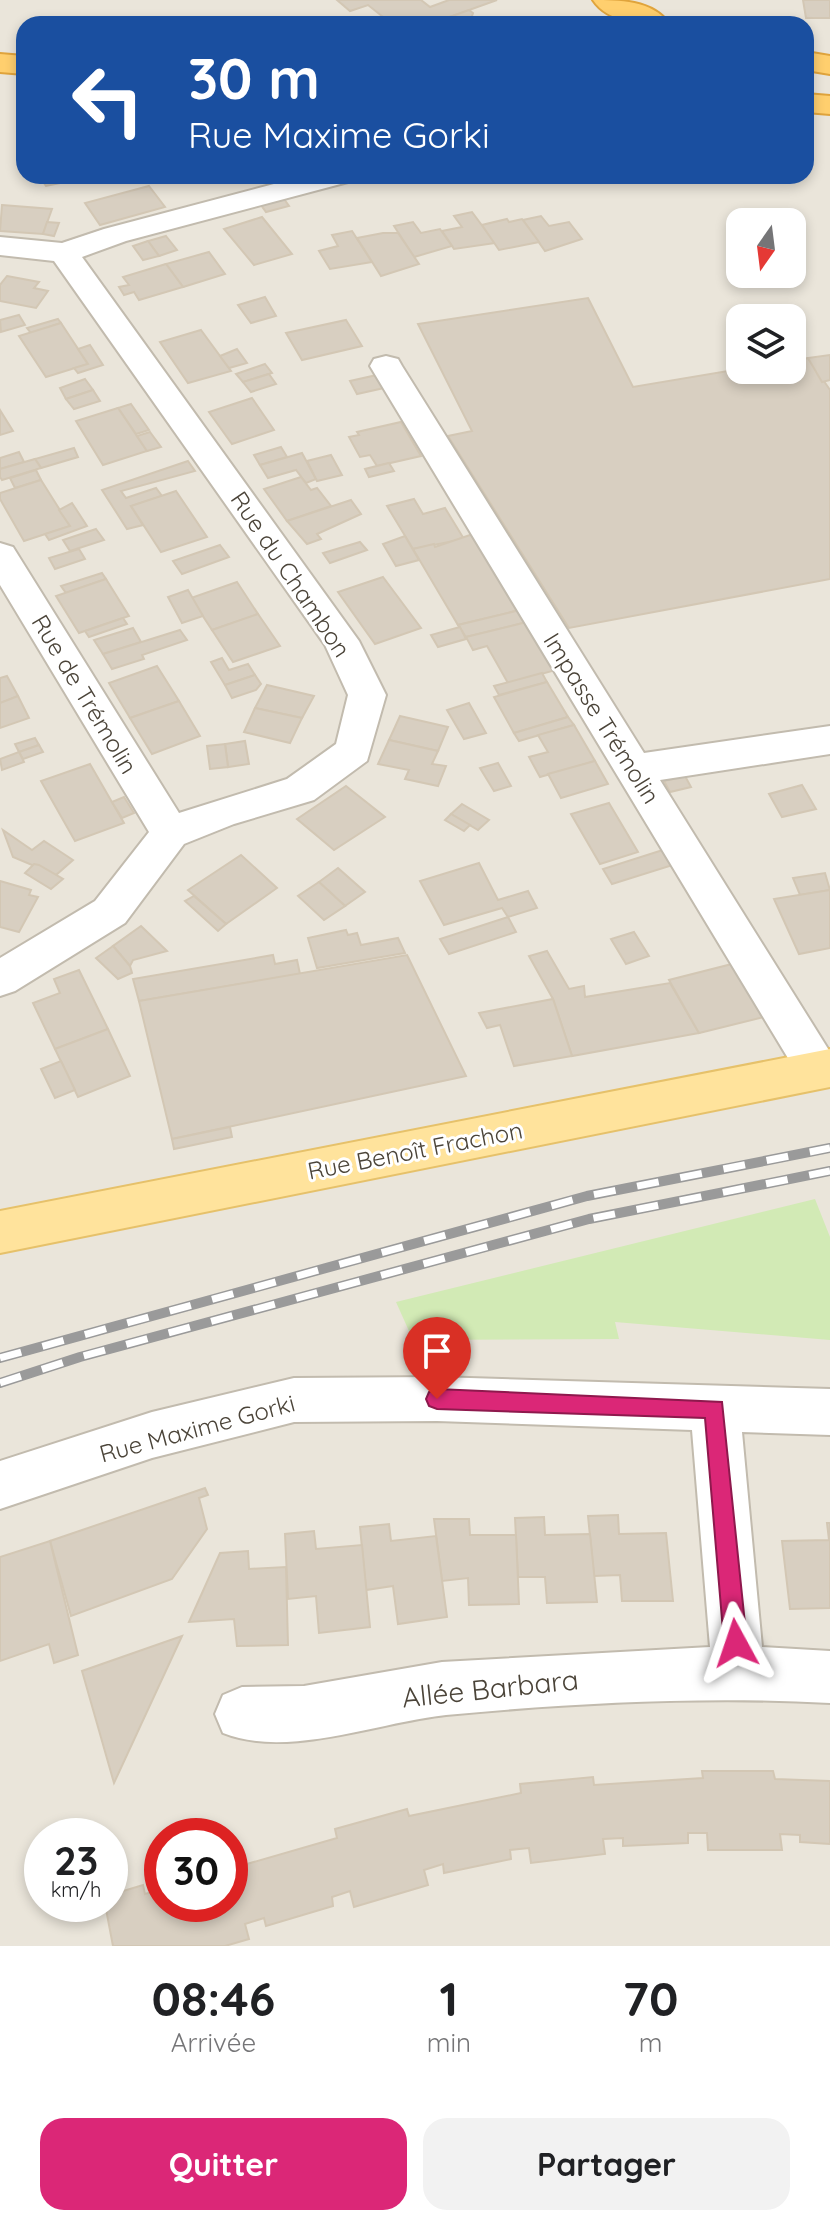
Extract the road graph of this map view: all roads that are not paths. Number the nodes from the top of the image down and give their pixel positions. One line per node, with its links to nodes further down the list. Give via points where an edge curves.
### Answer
1 (607, 0): 2 (highway)
2 (639, 16)
3 (308, 184): 5 (street)
4 (0, 246): 5 (street)
5 (64, 253): 10 (street, Rue du Chambon, via 341,641 367,695 353,751 300,790)
6 (386, 366): 9 (street, Impasse Trémolin)
7 (0, 555): 10 (street, Rue de Trémolin)
8 (830, 740): 9 (street)
9 (636, 769): 12 (street, Impasse Trémolin)
10 (170, 833): 11 (street, via 110,912)
11 (0, 979)
12 (824, 1069): 13 (main road, Rue Benoît Frachon)
13 (0, 1232)
14 (715, 1409): 15 (street, Rue Maxime Gorki); 16 (street, Rue Maxime Gorki, via 437,1399 294,1400 152,1435); 17 (street)
15 (830, 1412)
16 (0, 1485)
17 (738, 1672): 18 (street, Allée Barbara); 19 (street, Allée Barbara, via 442,1689 304,1713)
18 (830, 1677)
19 (242, 1714)

